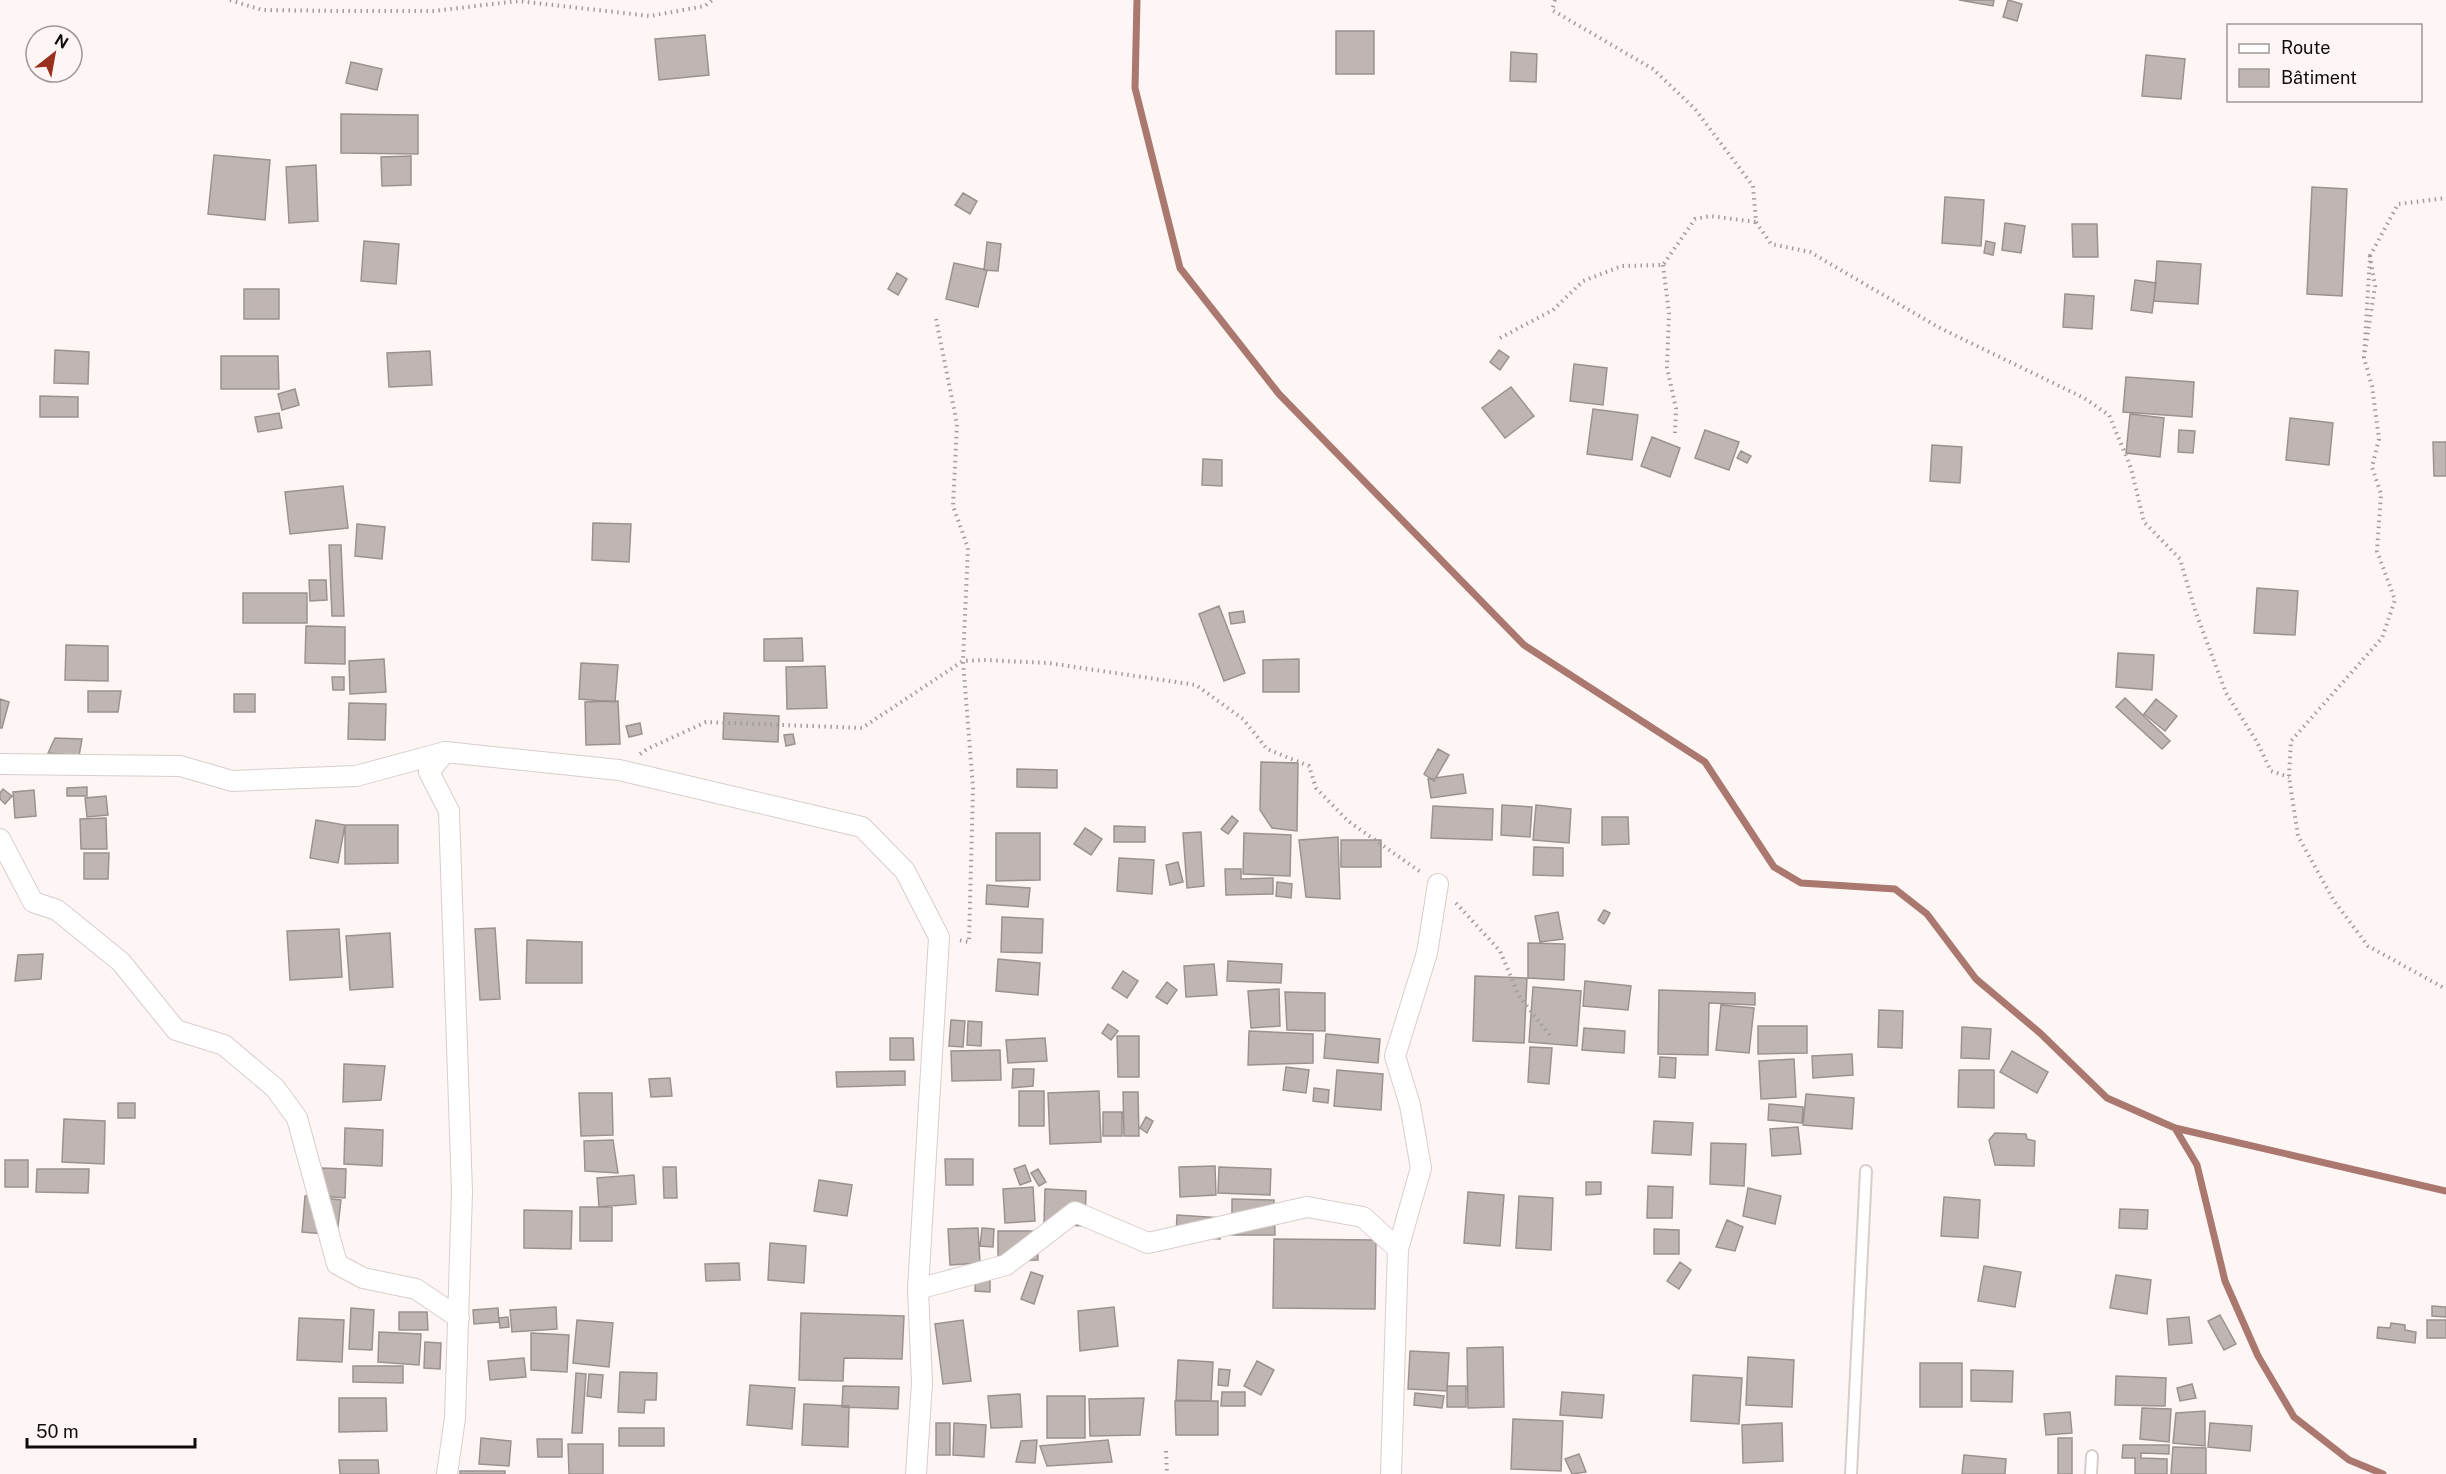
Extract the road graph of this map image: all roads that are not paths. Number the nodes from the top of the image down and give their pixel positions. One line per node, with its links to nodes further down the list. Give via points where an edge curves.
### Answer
1 (445, 752): 2 (street, via 356,776 232,781 180,766); 7 (street, via 619,770 862,827 905,871 939,937); 8 (street, via 429,772 449,811 462,1192)
2 (0, 764)
3 (0, 839): 8 (street, via 33,902 57,910 121,962 176,1030 224,1045 275,1088 297,1118 337,1264 363,1278 416,1289)
4 (1438, 884): 6 (street, via 1427,953 1395,1056 1410,1105 1421,1168)
5 (1866, 1171): 13 (lane)
6 (1398, 1249): 7 (street, via 1363,1217 1308,1207 1148,1243 1075,1212 1006,1265); 12 (street)
7 (918, 1289): 11 (street, via 922,1383)
8 (459, 1318): 10 (street, via 455,1418)
9 (2092, 1456): 14 (lane)
10 (447, 1474)
11 (916, 1474)
12 (1391, 1474)
13 (1851, 1474)
14 (2091, 1474)

